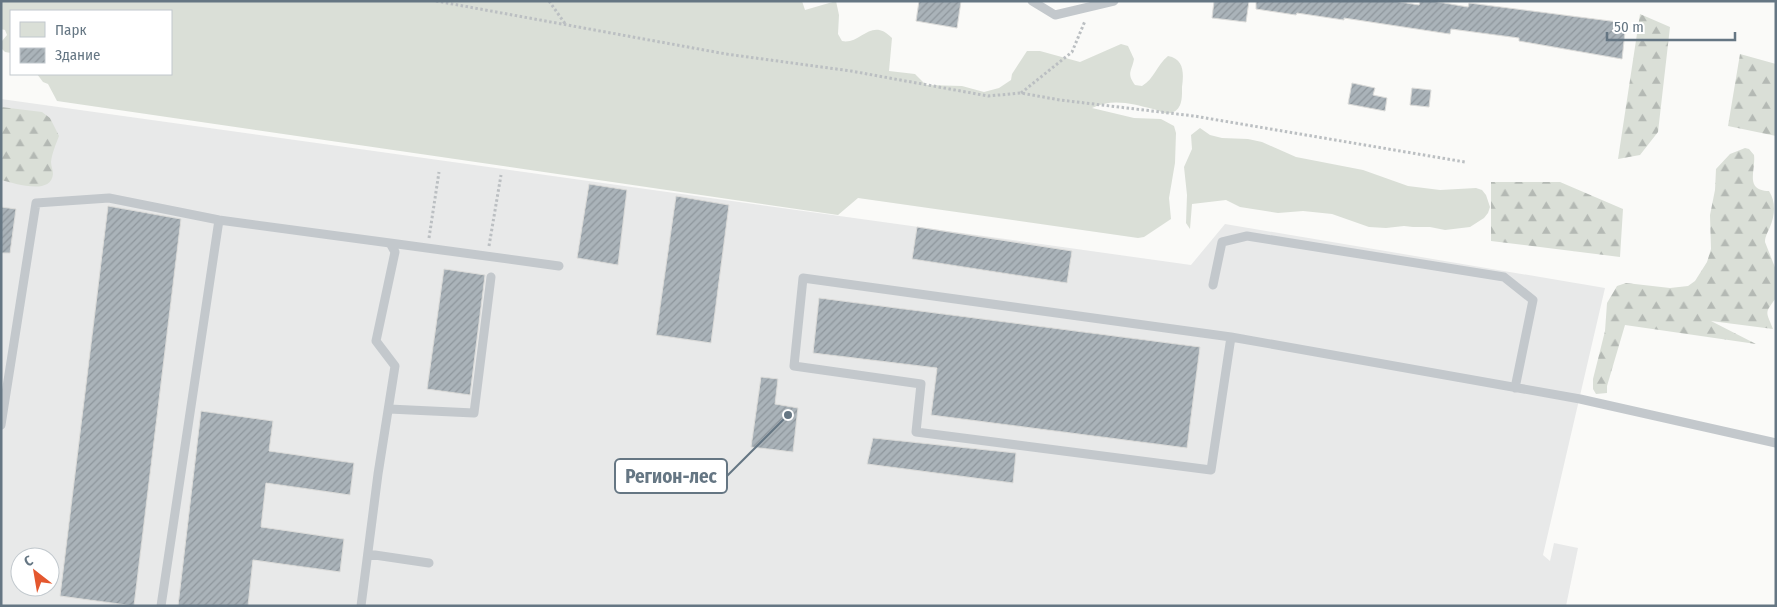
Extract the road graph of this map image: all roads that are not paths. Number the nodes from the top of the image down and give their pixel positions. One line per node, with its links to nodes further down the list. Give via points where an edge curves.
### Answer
1 (1032, 1): 2 (lane, via 1055,15)
2 (1114, 1)
3 (219, 220): 4 (lane); 11 (lane, via 109,198 36,203); 15 (lane)
4 (390, 243): 5 (lane); 10 (lane, via 394,252 376,341 396,366)
5 (559, 266)
6 (491, 277): 10 (lane, via 474,413)
7 (1213, 285): 9 (lane, via 1222,242 1247,236 1504,277 1534,300)
8 (1230, 337): 8 (lane, via 803,278 794,366 921,384 916,432 1211,470); 9 (lane)
9 (1516, 388): 12 (lane)
10 (388, 409): 13 (lane)
11 (1, 424)
12 (1776, 443)
13 (368, 554): 14 (lane); 16 (lane)
14 (429, 563)
15 (161, 606)
16 (361, 606)

